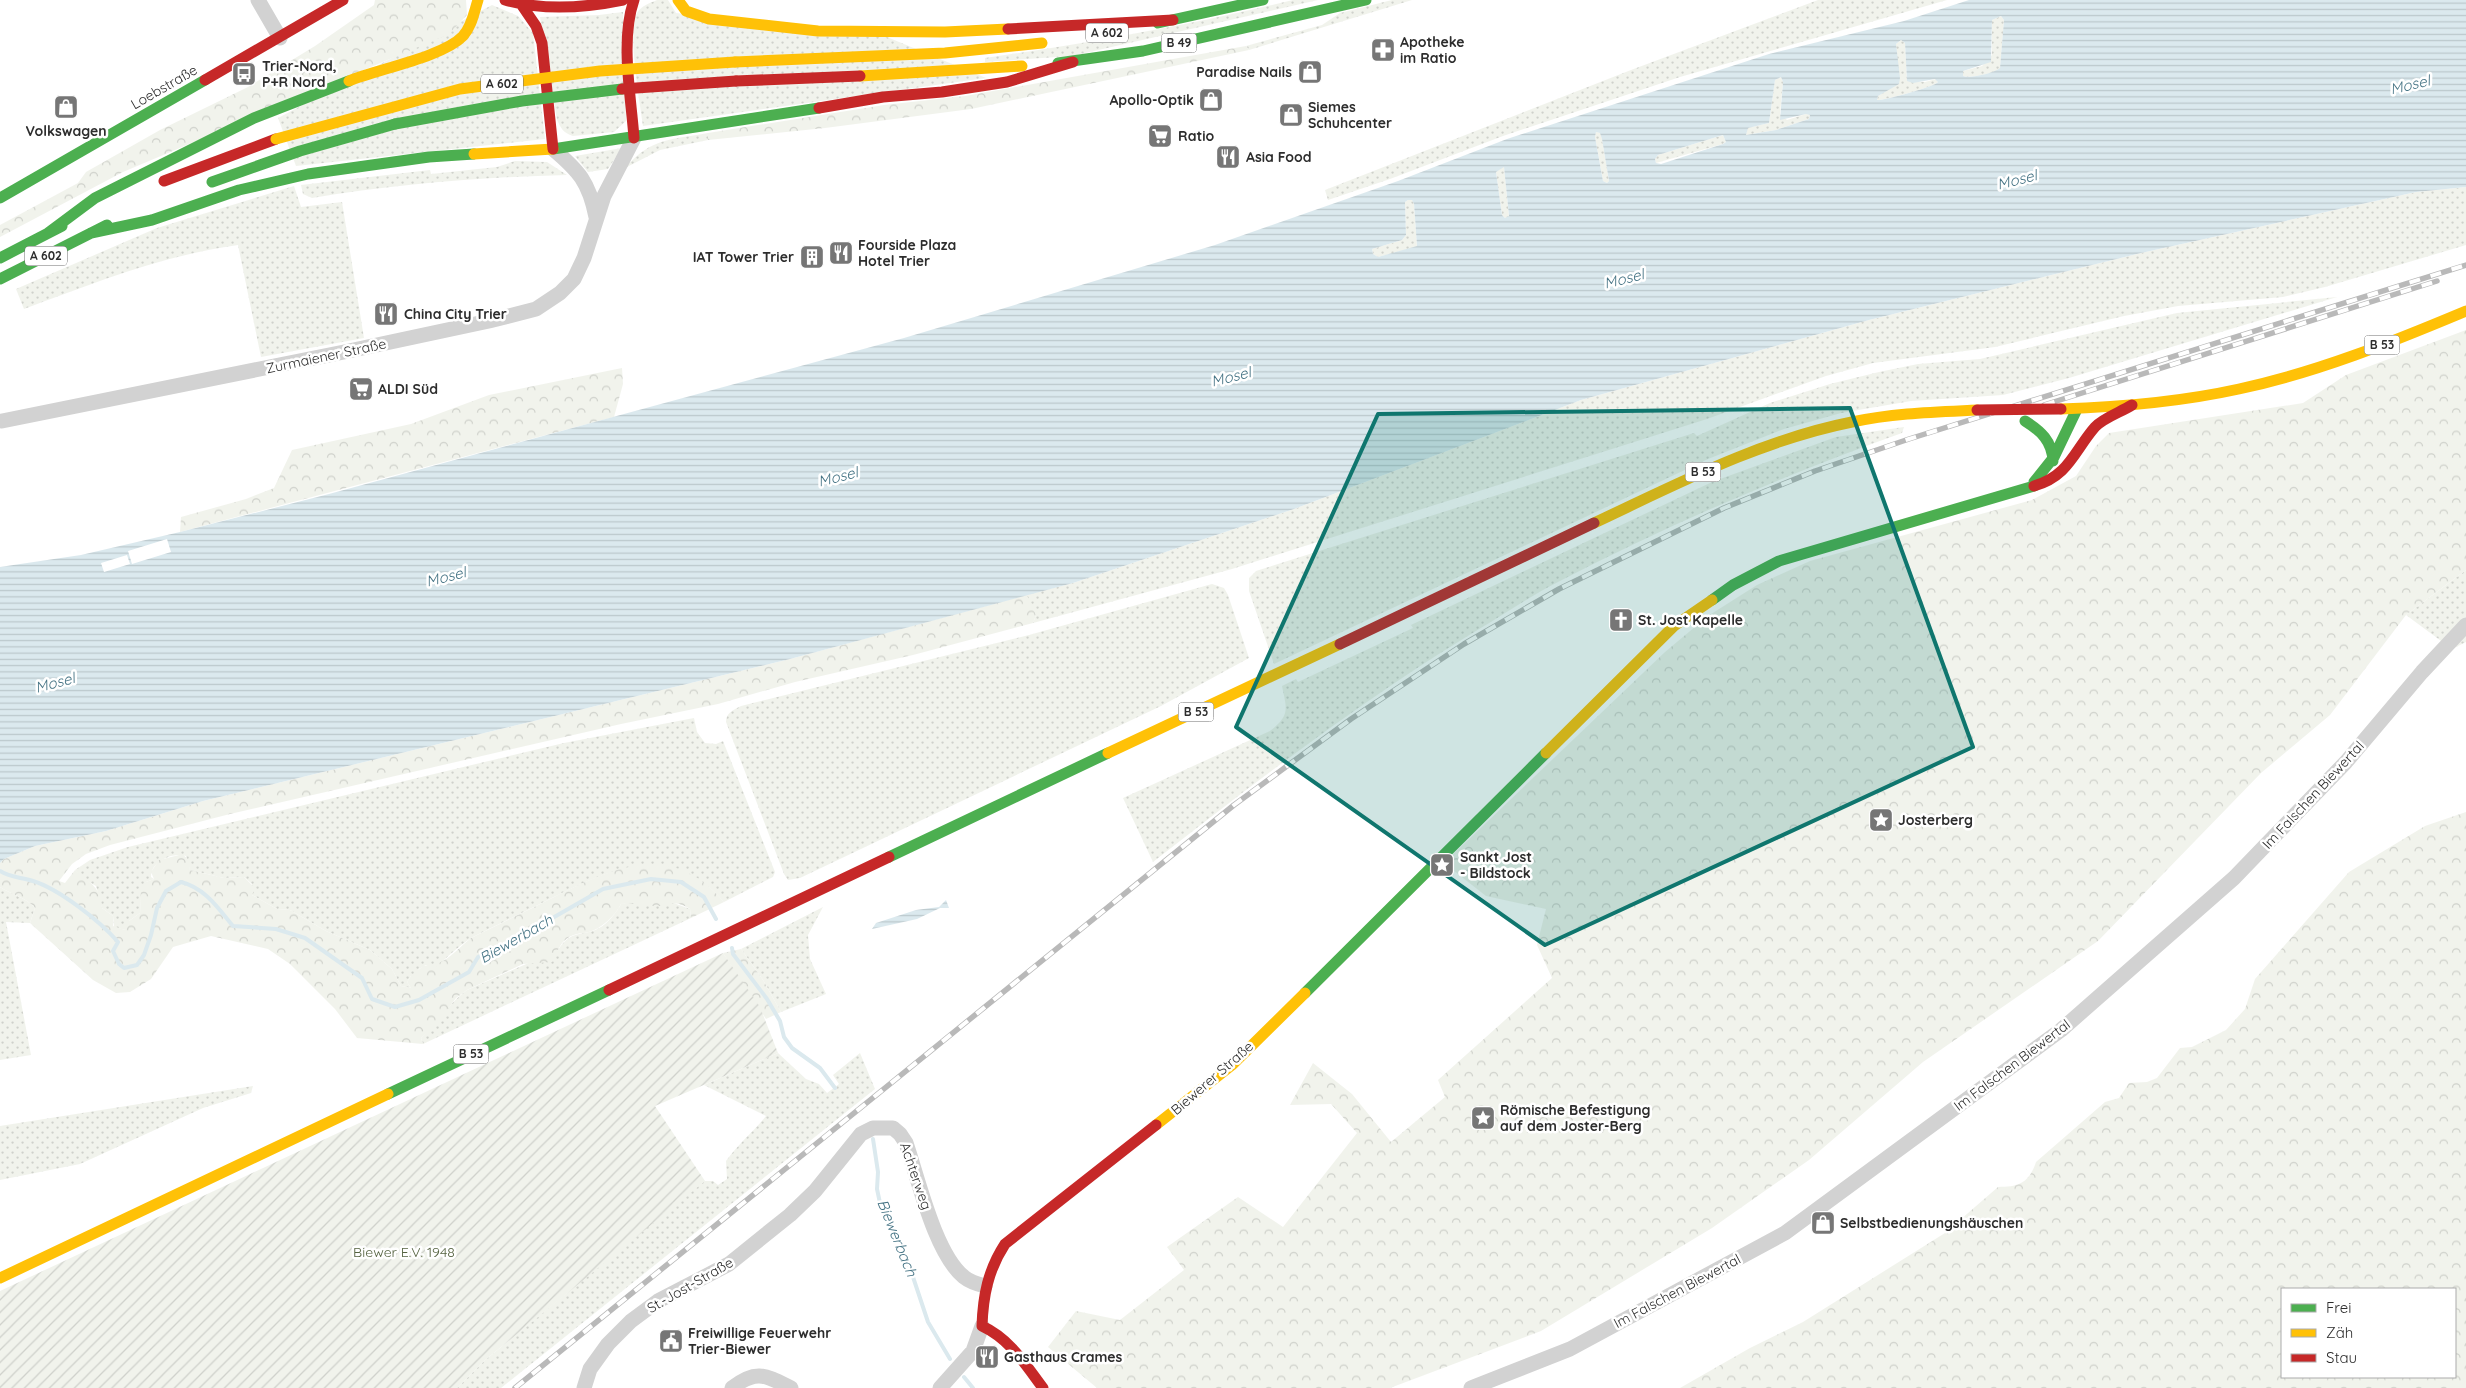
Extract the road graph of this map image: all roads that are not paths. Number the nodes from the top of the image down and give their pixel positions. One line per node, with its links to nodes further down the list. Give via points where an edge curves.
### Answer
1 (258, 0): 13 (street)
2 (343, 0): 13 (main road, Loebstraße)
3 (478, 0): 24 (main road, via 470,26 448,48 355,78 273,110 95,198)
4 (505, 0): 10 (main road)
5 (623, 0): 10 (main road, via 563,7)
6 (634, 0): 16 (main road, via 628,38)
7 (678, 0): 11 (main road, via 686,11 709,19 818,31 945,32)
8 (1264, 0): 11 (main road, B 49)
9 (1366, 0): 15 (main road, B 49, via 1143,51)
10 (521, 4): 17 (main road, via 536,26 542,43)
11 (1173, 20): 12 (main road, A 602)
12 (1088, 36)
13 (280, 38): 20 (main road, Loebstraße)
14 (1046, 43): 18 (main road, A 602, bridge, via 945,53 600,71 460,89 276,139)
15 (1073, 62): 16 (main road, via 1007,82 883,97); 19 (main road, A 602, bridge, via 604,90 488,105 387,126 281,157)
16 (634, 138): 17 (main road); 23 (street, Zurmaiener Straße)
17 (553, 149): 23 (street, Zurmaiener Straße, via 584,179 592,196); 25 (main road, via 429,157 346,167 293,177 202,201 152,220)
18 (155, 184)
19 (197, 188)
20 (0, 198)
21 (102, 208): 24 (main road, A 602)
22 (143, 209): 25 (main road, A 602)
23 (596, 217): 31 (street, Zurmaiener Straße, via 574,279 560,294 536,309 335,354)
24 (48, 233): 26 (main road, A 602)
25 (91, 233): 27 (main road, A 602)
26 (0, 258)
27 (0, 279)
28 (2466, 311): 29 (main road, B 53, via 2411,335 2290,376 2203,396)
29 (2133, 404): 30 (main road, B 53); 33 (main road, Biewerer Straße, via 2096,426)
30 (2077, 409): 33 (main road); 34 (main road); 38 (main road, B 53, bridge, via 1914,413 1846,423 1778,443 1707,470)
31 (2, 421)
32 (2025, 421): 34 (main road, via 2047,438 2052,447)
33 (2085, 442): 35 (main road, Biewerer Straße, via 2074,460 2059,474 2041,484)
34 (2053, 461): 35 (main road, via 2040,477)
35 (2024, 488): 39 (main road, Biewerer Straße, via 1779,561 1733,585 1674,626 1232,1065 1005,1244 993,1262)
36 (2466, 625): 46 (street, Im Falschen Biewertal, via 2346,762 2234,878 2061,1030 1785,1234 1570,1349)
37 (767, 1234): 39 (street, Achterweg, via 815,1191 861,1134 873,1128 893,1128 906,1143 936,1233 951,1261 963,1276); 41 (street, St.-Jost-Straße, via 729,1264 658,1301 631,1320 590,1369)
38 (0, 1278)
39 (985, 1286): 40 (main road, Biewerer Straße)
40 (982, 1326): 44 (street, Biewerer Straße, via 973,1351); 45 (main road, via 1007,1343)
41 (585, 1387)
42 (732, 1388): 43 (street, via 746,1377 758,1375)
43 (790, 1388)
44 (940, 1388)
45 (1043, 1388)
46 (1471, 1388)

